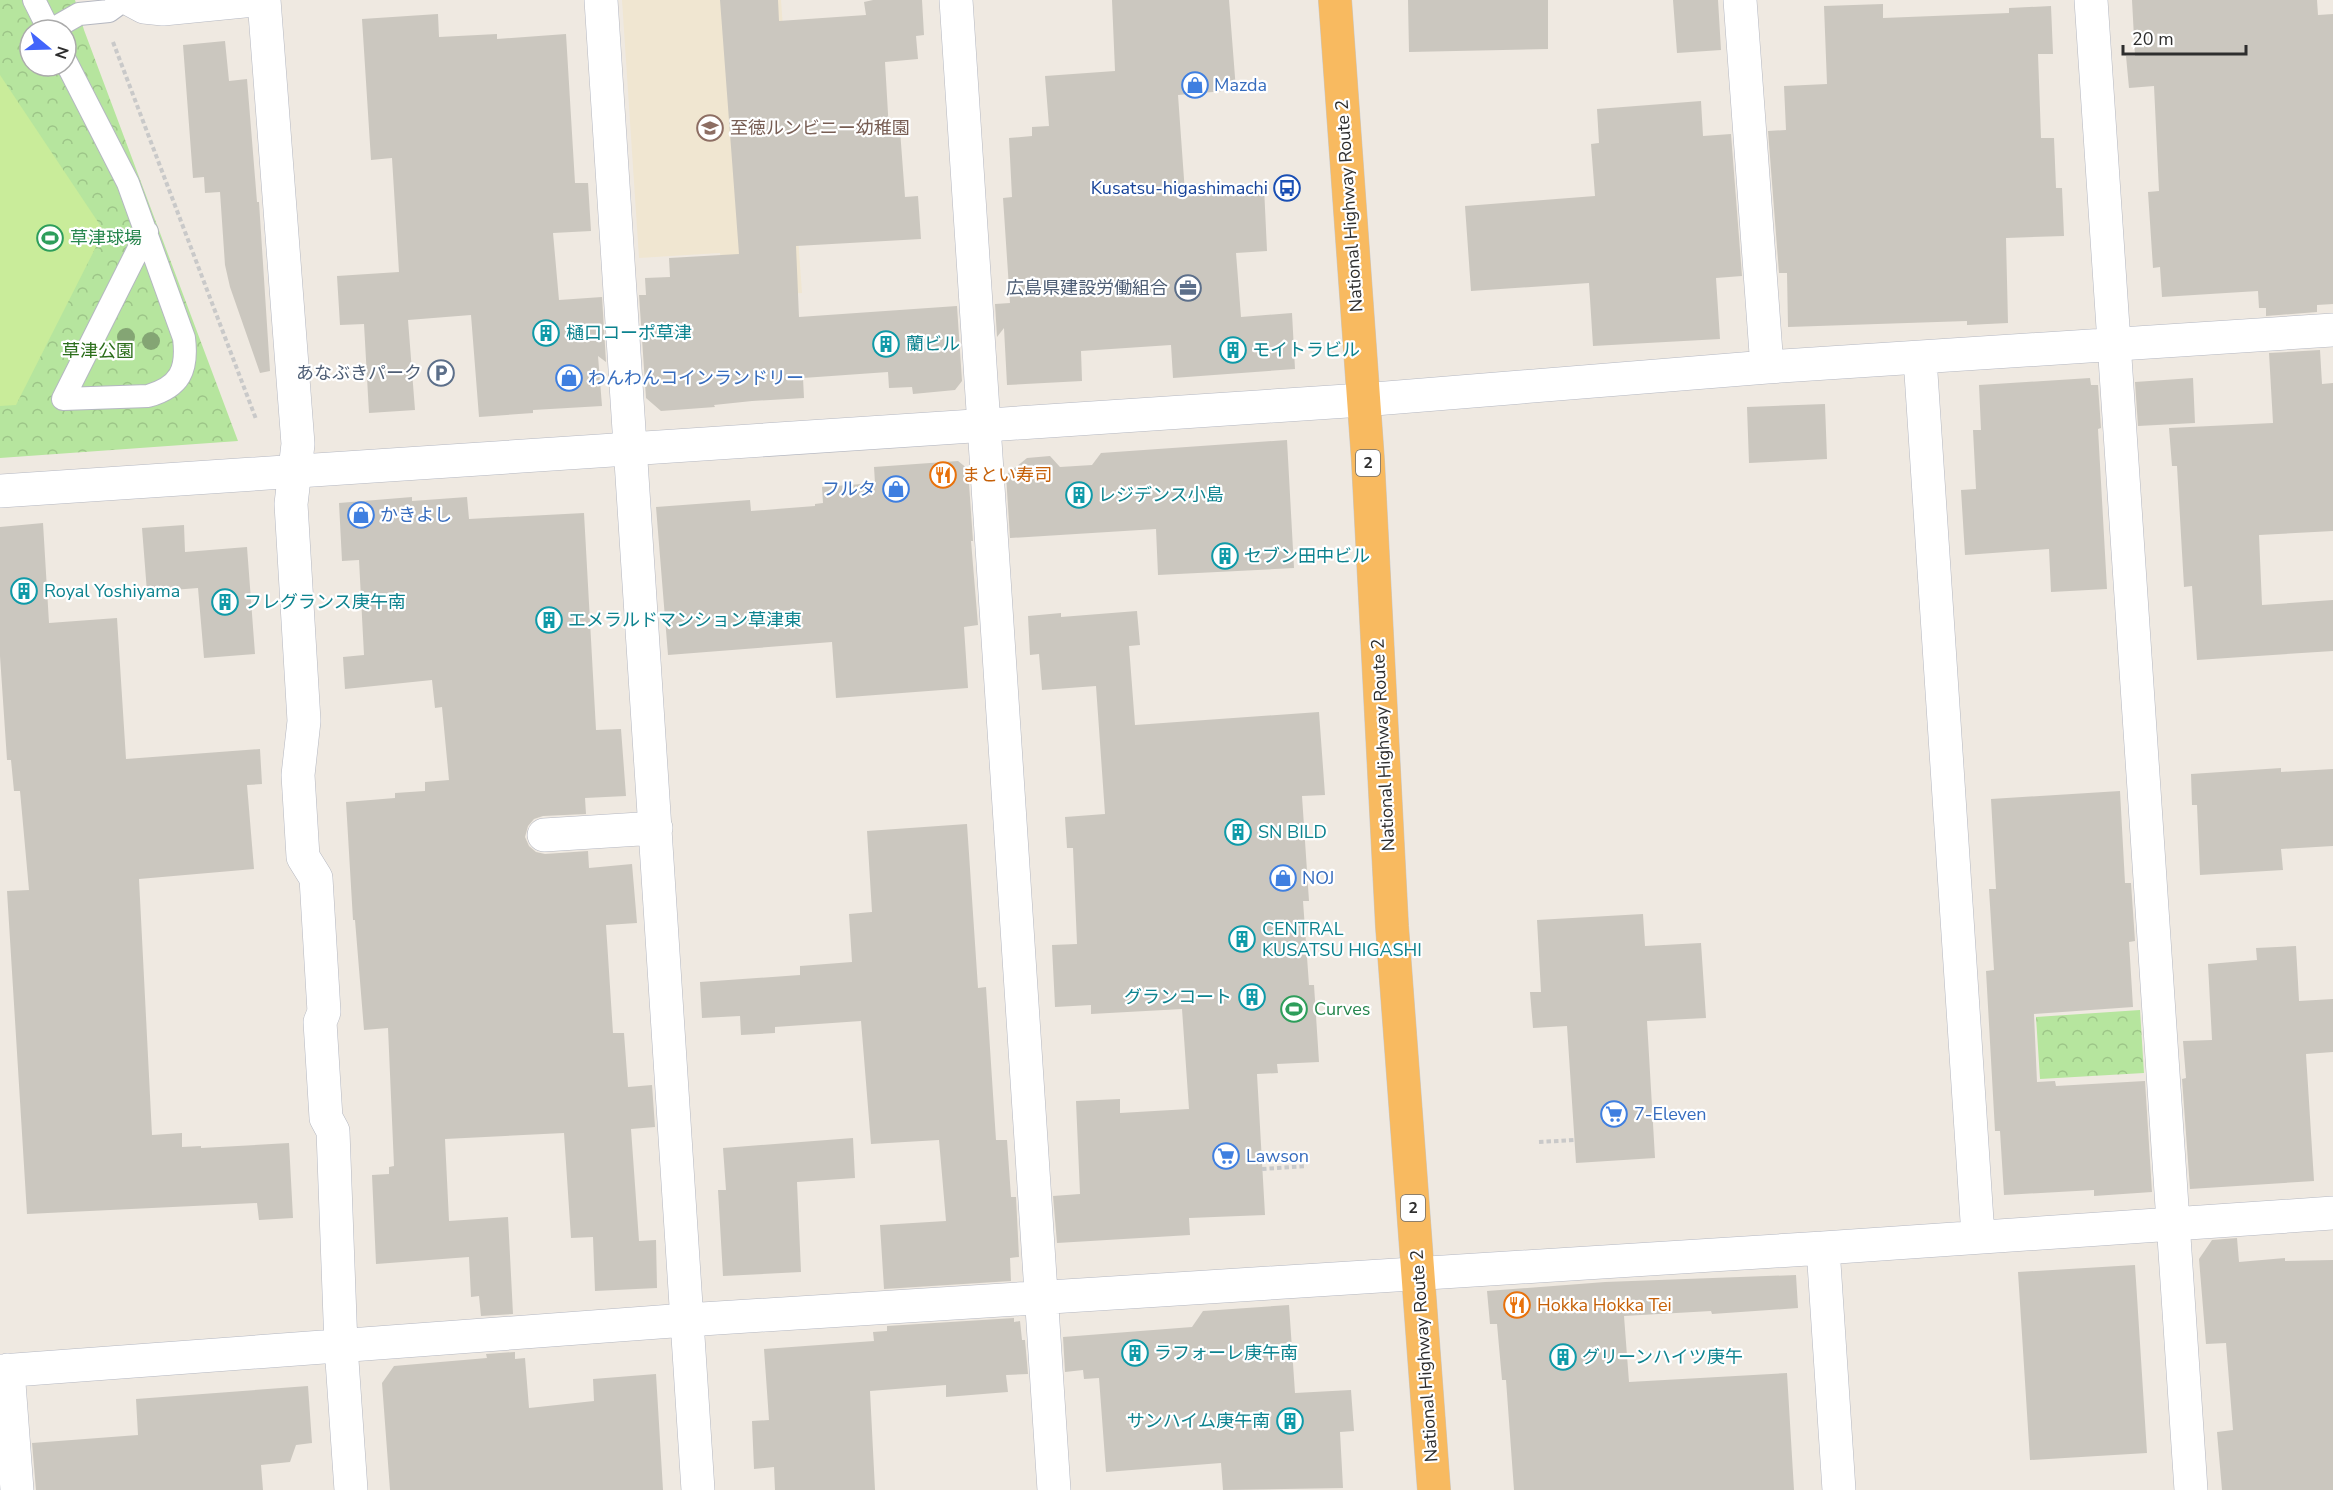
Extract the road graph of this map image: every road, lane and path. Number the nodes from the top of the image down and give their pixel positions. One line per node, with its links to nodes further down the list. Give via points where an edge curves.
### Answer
1 (34, 0): 11 (lane)
2 (124, 0): 12 (lane, via 109,11)
3 (131, 0): 4 (street, via 144,7 163,9)
4 (254, 0)
5 (264, 0): 24 (street, via 297,432)
6 (601, 0): 23 (street)
7 (956, 0): 22 (street)
8 (1335, 0): 20 (highway, National Highway Route 2 / 2)
9 (1740, 0): 19 (street)
10 (2091, 0): 17 (street)
11 (44, 18)
12 (72, 18)
13 (112, 38): 21 (path)
14 (74, 78): 15 (lane, via 128,183)
15 (147, 232): 15 (lane, via 184,338 185,363 180,377 172,386 148,396 63,399)
16 (2333, 330): 17 (street)
17 (2113, 346): 18 (street); 33 (street)
18 (1920, 358): 19 (street); 34 (street)
19 (1767, 367): 20 (street)
20 (1362, 400): 22 (street); 36 (highway, National Highway Route 2 / 2, via 1392,926)
21 (258, 423)
22 (985, 425): 23 (street); 37 (street)
23 (632, 448): 24 (street); 26 (street)
24 (296, 471): 25 (street); 39 (street, via 291,504 304,721 298,786 303,857 316,878 324,1012 320,1022 326,1118 333,1131)
25 (0, 491)
26 (656, 828): 27 (street); 38 (street)
27 (544, 835)
28 (1574, 1140): 29 (path)
29 (1539, 1142)
30 (1307, 1166): 31 (path)
31 (1262, 1169)
32 (2333, 1213): 33 (street)
33 (2172, 1225): 34 (street); 47 (street)
34 (1978, 1236): 35 (street)
35 (1823, 1248): 36 (street); 46 (street)
36 (1419, 1273): 37 (street); 45 (highway, National Highway Route 2 / 2)
37 (1041, 1299): 38 (street); 44 (street)
38 (686, 1320): 39 (street); 43 (street)
39 (342, 1346): 40 (street); 42 (street)
40 (4, 1370): 41 (street)
41 (17, 1490)
42 (351, 1490)
43 (698, 1490)
44 (1054, 1490)
45 (1434, 1490)
46 (1839, 1490)
47 (2191, 1490)

